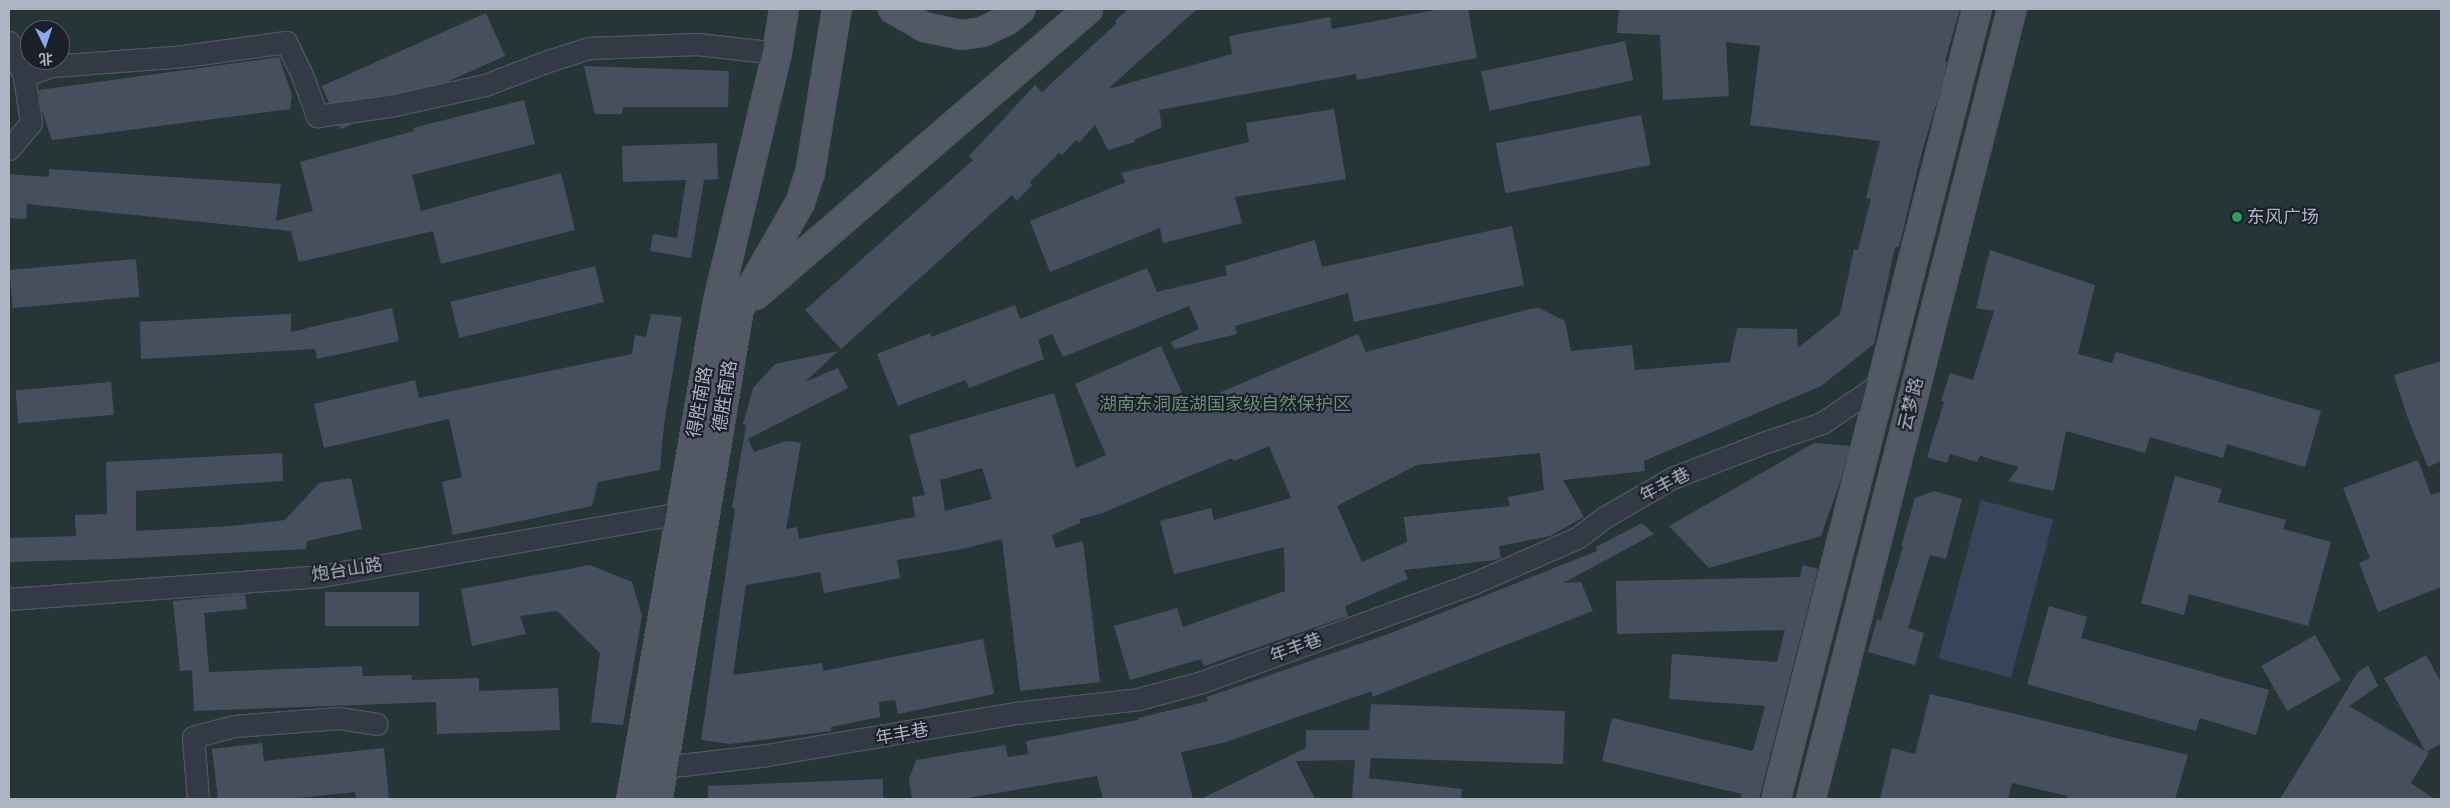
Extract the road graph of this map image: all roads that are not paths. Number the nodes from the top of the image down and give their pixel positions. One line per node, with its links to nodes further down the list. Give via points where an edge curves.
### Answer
1 (784, 9): 9 (main road, 得胜南路)
2 (837, 9): 12 (main road, 德胜南路, via 810,173 800,203)
3 (893, 9): 4 (main road, via 924,27 961,35 982,32 1006,21)
4 (1021, 9)
5 (1088, 9): 12 (main road)
6 (1977, 9): 13 (main road)
7 (2012, 9): 22 (main road, 云梦路)
8 (9, 42): 10 (street)
9 (777, 53): 10 (street, via 697,44 588,48 485,85 390,106 317,116 286,42 184,56 52,66); 14 (main road, 得胜南路, via 716,305)
10 (24, 76): 11 (street, via 31,122)
11 (9, 150)
12 (739, 309): 17 (main road, 德胜南路)
13 (1881, 384): 17 (street, 年丰巷, via 1822,423 1672,478 1605,517 1577,538 1474,583 1202,682 1138,699 1016,713 786,752); 21 (main road)
14 (681, 513): 15 (street, 炮台山路, via 320,576); 19 (main road, 得胜南路)
15 (9, 598)
16 (377, 724): 18 (street, via 339,718 234,726 193,737)
17 (664, 767): 20 (main road, 德胜南路)
18 (198, 799)
19 (631, 799)
20 (658, 799)
21 (1776, 799)
22 (1811, 799)

